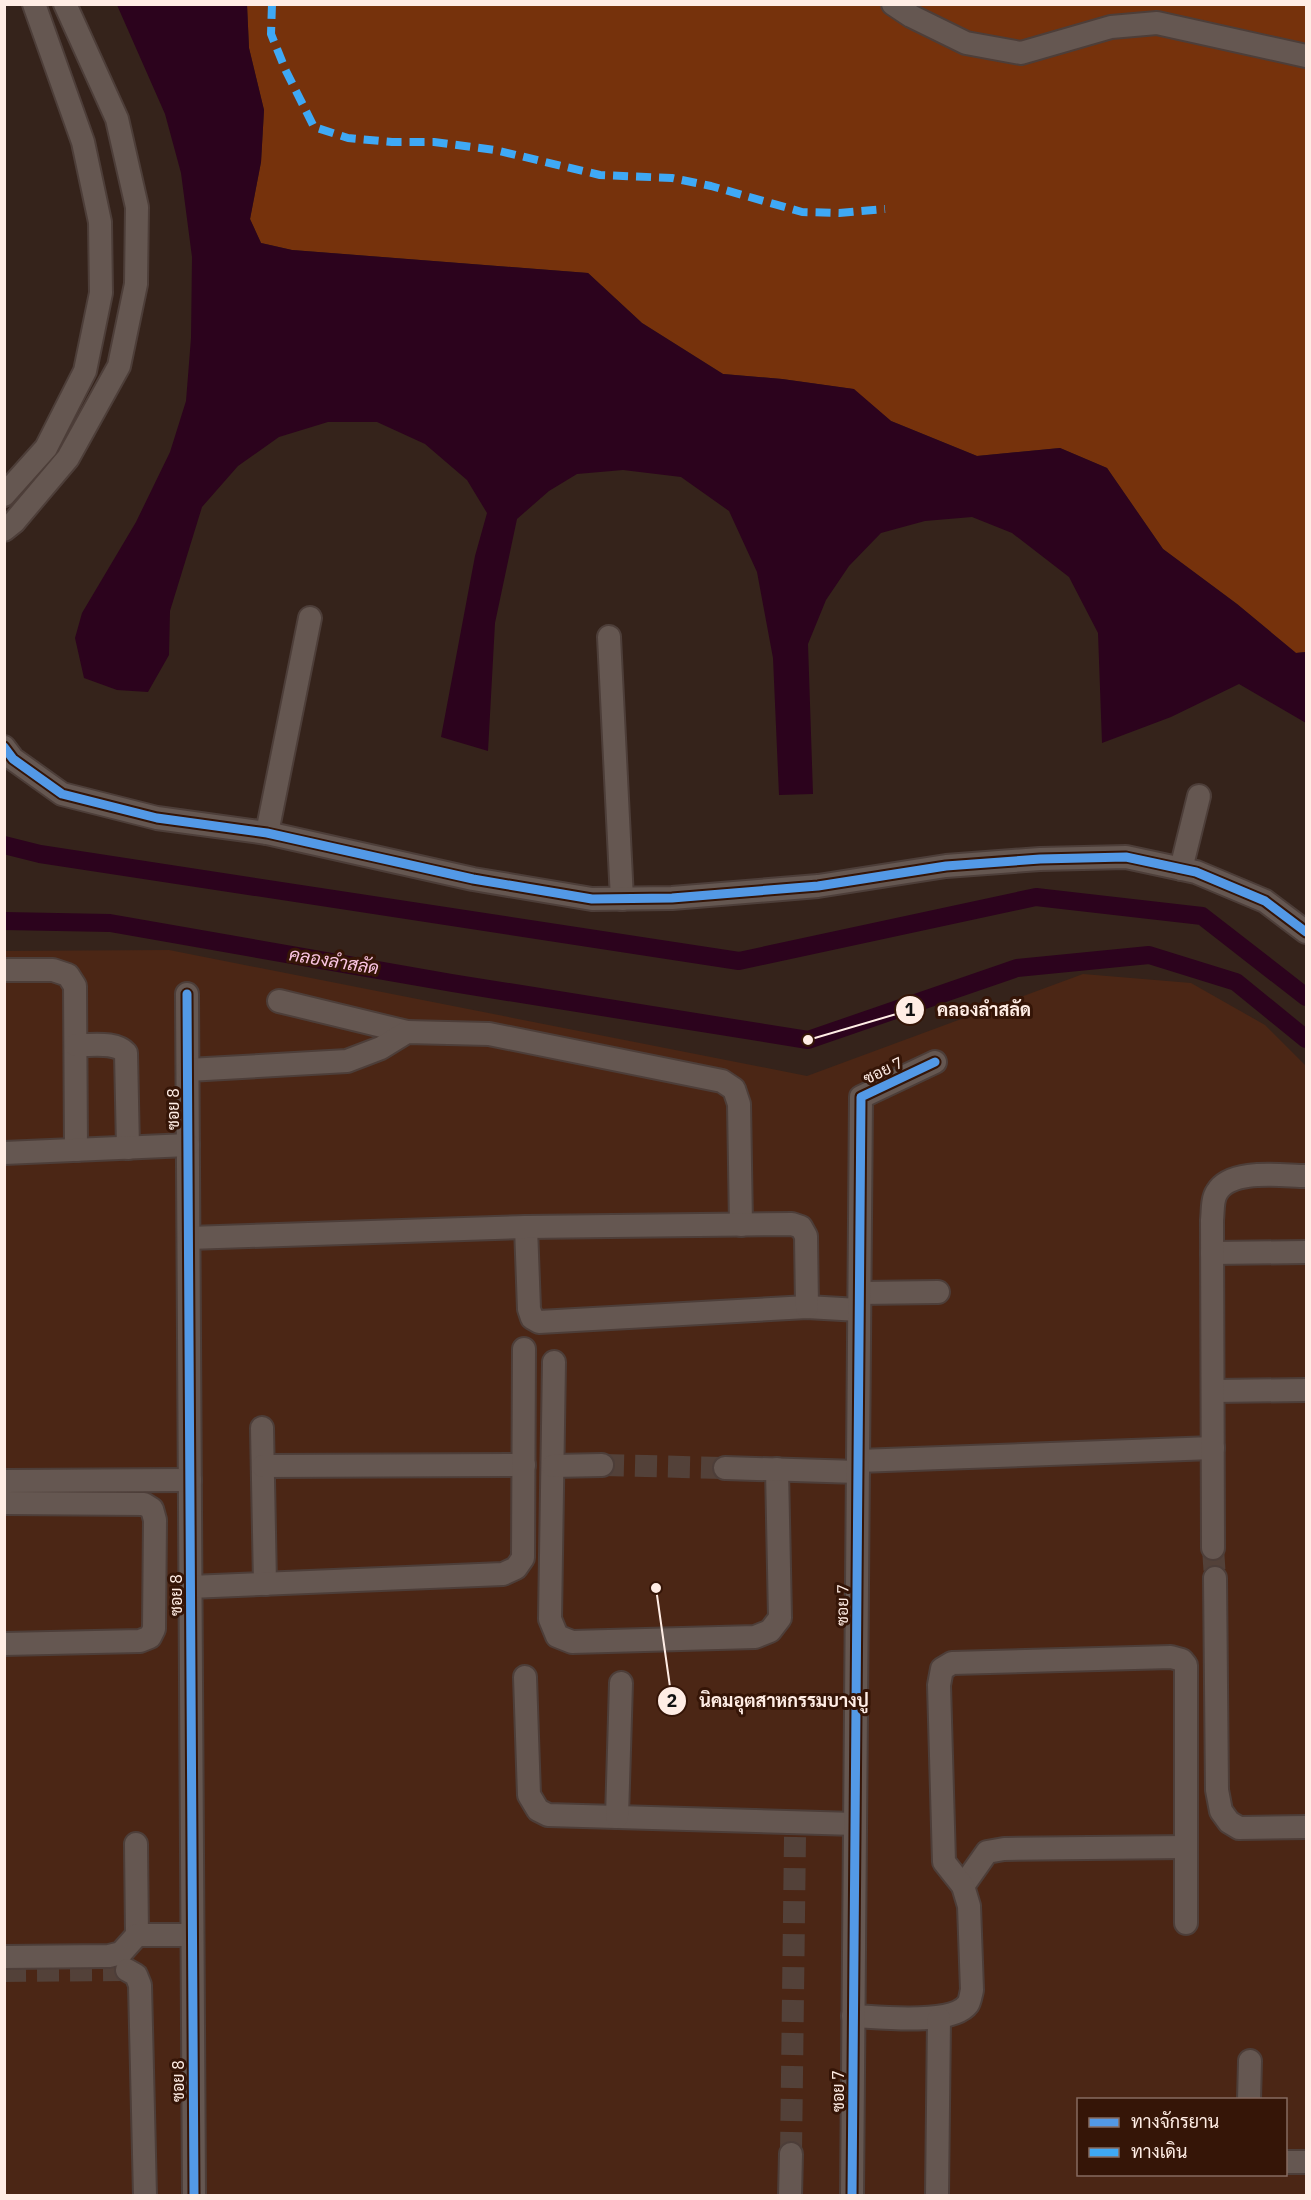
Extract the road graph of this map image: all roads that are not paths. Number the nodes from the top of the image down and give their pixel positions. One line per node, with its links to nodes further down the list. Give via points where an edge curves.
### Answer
1 (34, 4): 5 (street, via 83,142 100,222 101,293 85,371 46,448)
2 (65, 4): 6 (street, via 117,118 137,207 136,284 119,366 68,458)
3 (893, 4): 4 (street, via 966,43 1021,53 1111,27 1157,23)
4 (1306, 56)
5 (4, 495)
6 (4, 530)
7 (310, 618): 11 (street)
8 (609, 637): 13 (street)
9 (4, 747): 11 (street, via 13,759 62,794 157,818)
10 (1199, 796): 12 (street)
11 (267, 833): 13 (street, via 473,879 592,899)
12 (1181, 869): 13 (street, via 1126,857 1040,859 946,866 818,886); 14 (street, via 1264,901)
13 (622, 899)
14 (1306, 932)
15 (4, 970): 19 (street, via 52,970 68,975 75,986)
16 (187, 994): 21 (street, ซอย 8)
17 (279, 1001): 18 (street)
18 (406, 1032): 21 (street, via 381,1048 347,1061); 27 (street, via 489,1034 722,1082 734,1089 739,1104)
19 (76, 1046): 23 (street, via 114,1046 126,1053); 24 (street)
20 (935, 1062): 33 (street, ซอย 7, via 861,1097)
21 (188, 1070): 22 (street, ซอย 8)
22 (188, 1145): 23 (street); 29 (street, ซอย 8)
23 (128, 1148): 24 (street)
24 (76, 1150): 25 (street)
25 (4, 1153)
26 (1306, 1176): 31 (street, via 1238,1176 1225,1184 1216,1193)
27 (741, 1225): 28 (street); 34 (street, via 801,1227 806,1236)
28 (526, 1227): 29 (street); 34 (street, via 529,1309 532,1318 539,1322)
29 (189, 1238): 48 (street, ซอย 8)
30 (1306, 1252): 31 (street)
31 (1212, 1253): 38 (street)
32 (938, 1292): 33 (street)
33 (859, 1301): 34 (street); 45 (street, ซอย 7)
34 (807, 1307)
35 (524, 1349): 42 (street)
36 (554, 1362): 44 (street)
37 (1306, 1390): 38 (street)
38 (1213, 1391): 40 (street)
39 (262, 1428): 43 (street)
40 (1213, 1448): 45 (street); 51 (street)
41 (602, 1464): 44 (street)
42 (524, 1465): 43 (street); 53 (street, via 523,1558 516,1568 503,1574)
43 (263, 1466): 53 (street)
44 (554, 1466): 47 (street, via 550,1619 557,1636 572,1642 755,1637 770,1631 780,1618)
45 (858, 1466): 47 (street); 59 (street, ซอย 7)
46 (725, 1468): 47 (street)
47 (777, 1469)
48 (190, 1480): 49 (street); 54 (street, ซอย 8)
49 (4, 1481)
50 (4, 1503): 55 (street, via 144,1504 152,1509 155,1520 154,1629 150,1637 140,1641)
51 (1214, 1548)
52 (1215, 1578): 60 (street, via 1217,1790 1221,1811 1228,1822 1239,1828)
53 (265, 1584): 54 (street)
54 (190, 1587): 66 (street, ซอย 8)
55 (4, 1644)
56 (525, 1677): 58 (street, via 529,1795 538,1810 548,1815)
57 (621, 1683): 58 (street)
58 (617, 1817): 59 (street, via 796,1830)
59 (855, 1824): 69 (street, ซอย 7)
60 (1306, 1827)
61 (136, 1844): 65 (street)
62 (1186, 1847): 63 (street, via 987,1852); 63 (street, via 1186,1665 1182,1660 1171,1657 952,1663 942,1669 939,1684 942,1826 944,1862); 64 (street)
63 (963, 1887): 70 (street, via 969,1906 972,1990 968,2004)
64 (1186, 1923)
65 (137, 1935): 66 (street); 67 (street, via 122,1953 109,1956)
66 (192, 1935): 77 (street, ซอย 8)
67 (4, 1957)
68 (127, 1971): 76 (street, via 136,1976 140,1985)
69 (853, 2016): 70 (street); 79 (street, ซอย 7)
70 (939, 2018): 80 (street)
71 (1250, 2061): 72 (street)
72 (1249, 2098)
73 (791, 2154): 78 (street)
74 (1287, 2162): 75 (street)
75 (1306, 2162)
76 (145, 2196)
77 (194, 2196)
78 (790, 2196)
79 (852, 2196)
80 (936, 2196)

